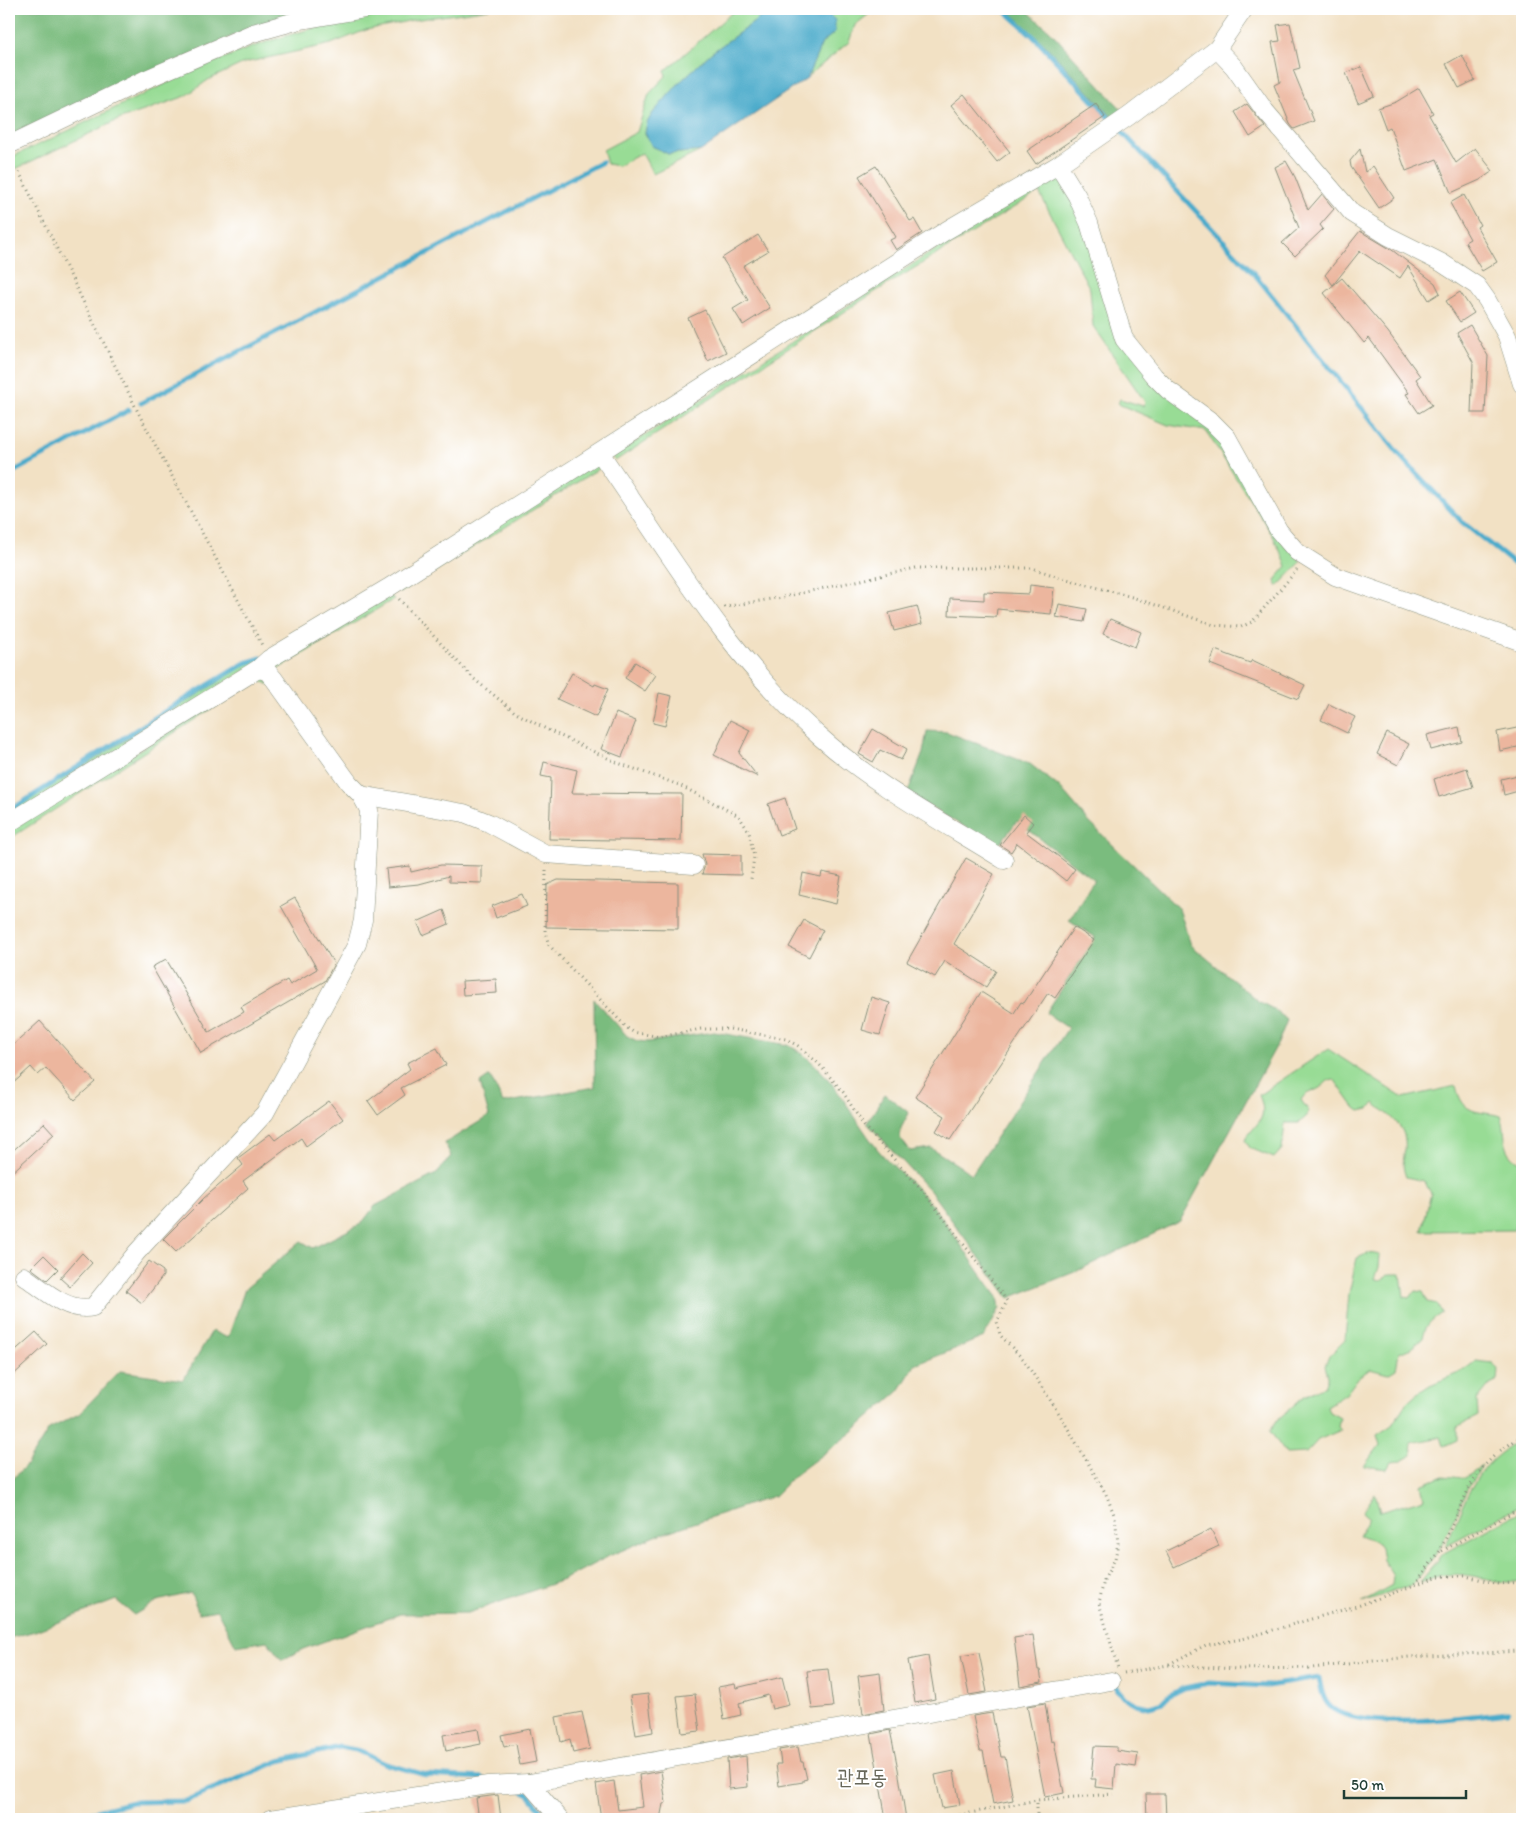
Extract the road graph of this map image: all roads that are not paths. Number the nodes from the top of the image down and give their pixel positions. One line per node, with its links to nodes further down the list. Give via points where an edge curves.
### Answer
1 (365, 9): 4 (street, via 296,21 253,33 144,80)
2 (1244, 9): 3 (street)
3 (1217, 49): 5 (street); 6 (street, via 1352,213 1477,286 1500,323)
4 (9, 145)
5 (1058, 165): 7 (street, via 947,230); 8 (street, via 1089,223 1124,339 1168,390 1227,437 1279,531 1297,552 1335,576)
6 (1522, 384)
7 (600, 453): 9 (street); 12 (street, via 744,660 779,698 866,774)
8 (1522, 642)
9 (264, 664): 10 (street, via 349,783); 11 (street)
10 (361, 795): 13 (street, via 464,813 546,854); 14 (street, via 368,810 368,852 363,920 357,944 265,1113 137,1252 93,1306 83,1309 71,1306)
11 (9, 824)
12 (1004, 860)
13 (694, 866)
14 (24, 1276)
15 (1115, 1678): 16 (street)
16 (529, 1783): 17 (street, via 479,1786); 18 (street)
17 (270, 1819)
18 (560, 1819)

